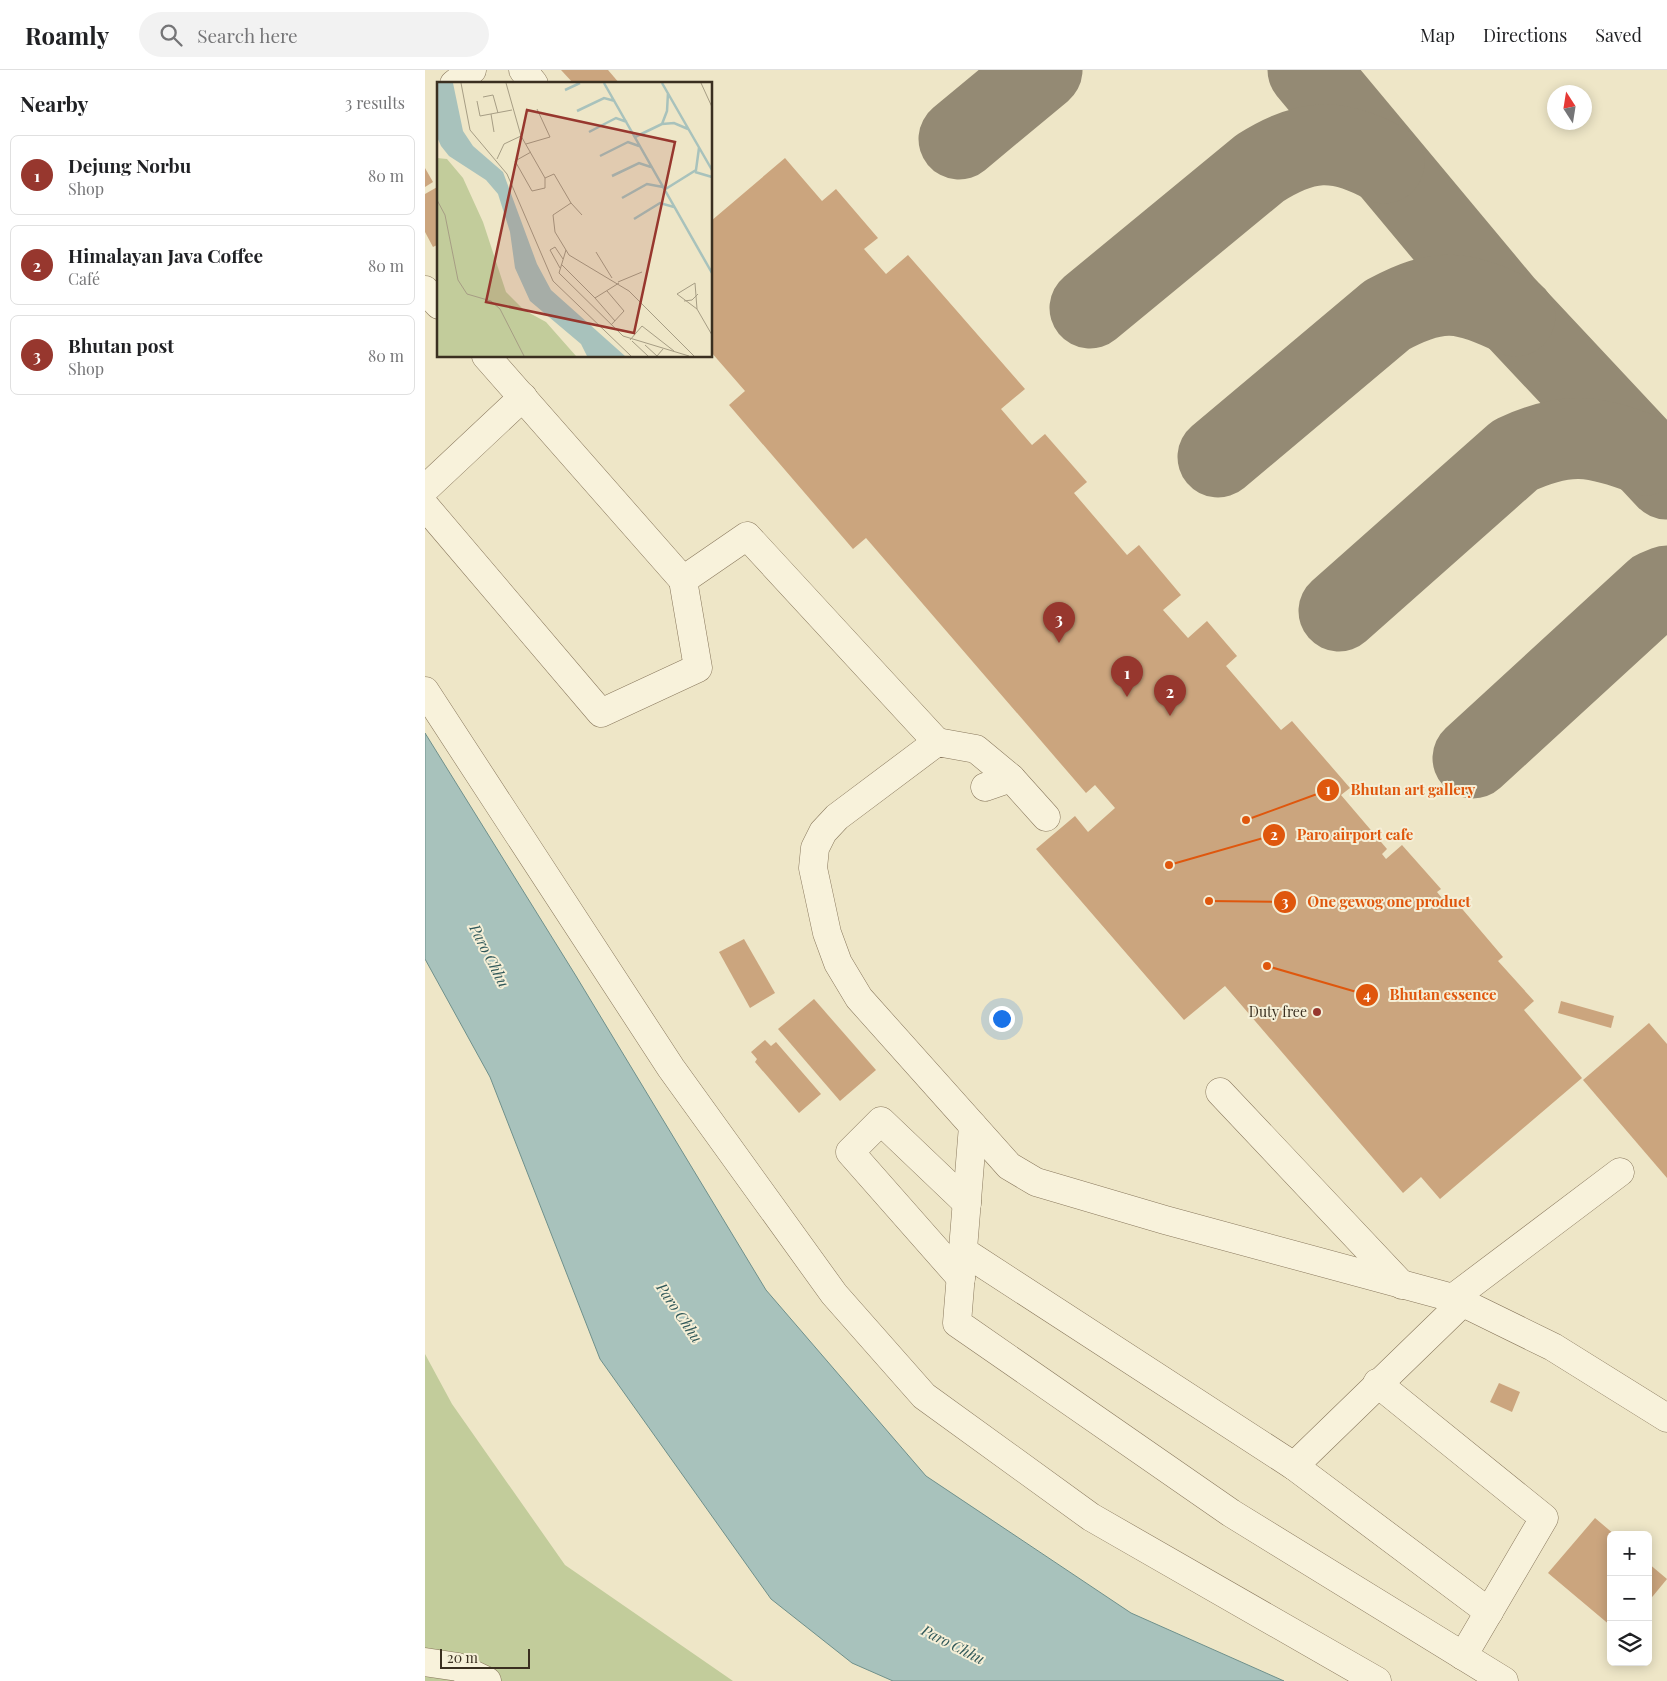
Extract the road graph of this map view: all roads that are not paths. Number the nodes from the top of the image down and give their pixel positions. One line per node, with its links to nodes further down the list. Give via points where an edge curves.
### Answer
1 (472, 70): 3 (street)
2 (523, 70): 4 (street)
3 (457, 82)
4 (532, 82)
5 (425, 290): 6 (street)
6 (437, 303)
7 (487, 358): 8 (street)
8 (523, 397): 9 (street); 11 (street)
9 (425, 489)
10 (425, 506): 11 (street, via 601,714 698,668)
11 (683, 580): 13 (street, via 747,536)
12 (425, 690): 31 (street, via 671,1068 834,1294 924,1396 1091,1517)
13 (937, 742): 14 (street, via 976,749); 18 (street, via 837,817 823,832 815,848 813,868 837,963 859,998)
14 (1011, 778): 15 (street); 16 (street)
15 (985, 788)
16 (1045, 817)
17 (1220, 1092): 22 (street)
18 (973, 1126): 20 (street); 22 (street, via 1009,1166 1036,1182)
19 (1620, 1172): 23 (street)
20 (967, 1203): 21 (street); 21 (street, via 881,1121 850,1152)
21 (962, 1264): 26 (street); 28 (street, via 957,1322 1231,1513)
22 (1402, 1285): 23 (street)
23 (1457, 1301): 24 (street); 25 (street, via 1553,1347)
24 (1377, 1383): 26 (street); 27 (street, via 1544,1518)
25 (1667, 1418)
26 (1293, 1466): 27 (street)
27 (1489, 1612): 28 (street)
28 (1463, 1656): 32 (street)
29 (425, 1662): 30 (street, via 458,1667)
30 (487, 1681)
31 (1377, 1681)
32 (1504, 1681)

